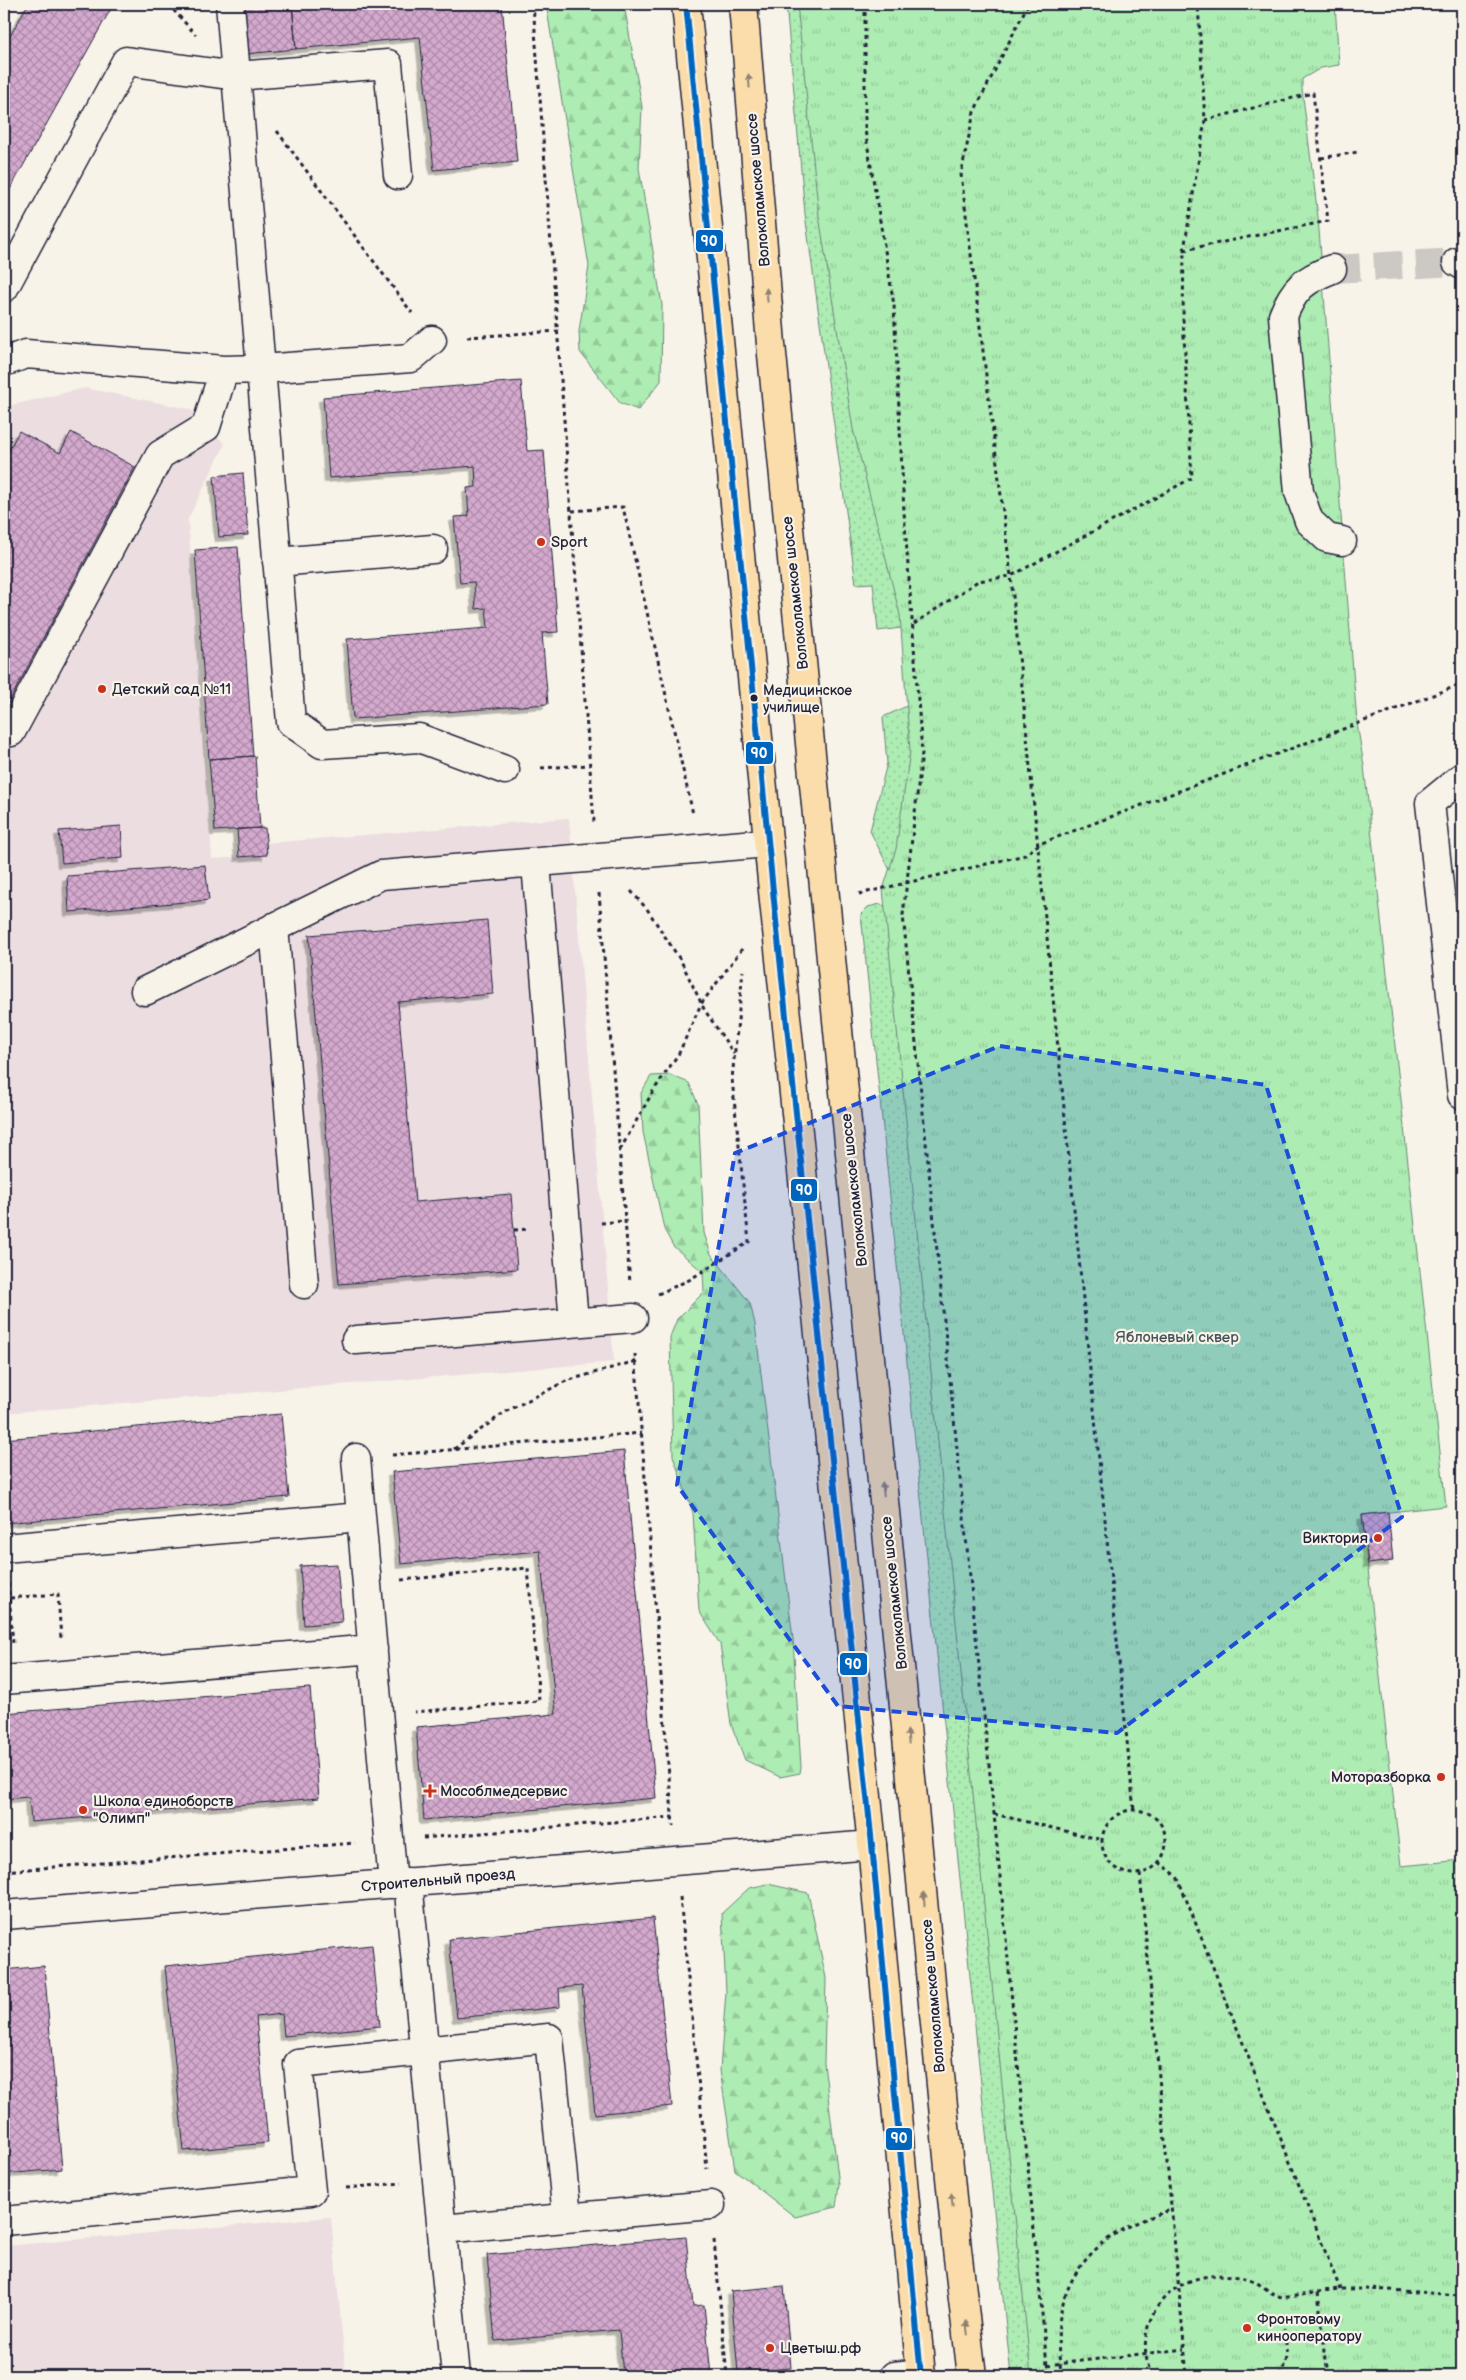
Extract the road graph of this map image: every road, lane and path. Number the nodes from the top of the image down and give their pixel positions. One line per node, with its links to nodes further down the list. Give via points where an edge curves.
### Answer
1 (230, 4): 8 (street)
2 (533, 4): 17 (path)
3 (686, 4): 33 (main road)
4 (743, 4): 103 (main road, Волоколамское шоссе, one-way to 4, via 787,515)
5 (865, 4): 27 (path, via 864,130 894,305 904,512)
6 (1028, 4): 26 (path, via 974,112 961,174)
7 (1198, 4): 9 (path)
8 (236, 76): 13 (street, via 388,64); 16 (street, via 126,61); 20 (street)
9 (1205, 120): 12 (path, via 1313,93); 14 (path)
10 (272, 124): 18 (path)
11 (1358, 152): 12 (path)
12 (1321, 158): 14 (path, via 1328,221)
13 (398, 175)
14 (1184, 250): 26 (path, via 1183,319 1192,478)
15 (1332, 269): 23 (street, via 1313,277 1292,296 1283,316 1298,492 1309,522 1327,538)
16 (4, 288)
17 (559, 331): 18 (path); 22 (path)
18 (432, 340): 20 (street, via 411,358)
19 (4, 362): 21 (street, via 26,354)
20 (261, 369): 21 (street); 25 (street)
21 (224, 370): 29 (street, via 206,427 160,455 11,732)
22 (572, 511): 30 (path); 35 (path, via 623,507)
23 (1342, 541)
24 (433, 549): 25 (street)
25 (277, 562): 31 (street, via 291,722 322,744 419,738)
26 (1011, 576): 27 (path, via 978,582); 34 (path)
27 (914, 624): 38 (path, via 922,753)
28 (1462, 684): 34 (path)
29 (4, 728)
30 (590, 765): 31 (path); 36 (path)
31 (505, 770)
32 (1462, 777): 48 (street, via 1430,803)
33 (768, 843): 35 (street); 75 (main road)
34 (1039, 844): 38 (path, via 1025,855); 69 (path)
35 (702, 850): 36 (street)
36 (599, 859): 37 (street); 46 (path, via 647,909 681,961); 49 (path)
37 (536, 864): 40 (street, via 381,875); 53 (street)
38 (907, 884): 39 (path); 70 (path, via 903,915)
39 (856, 894)
40 (274, 927): 45 (street); 51 (street)
41 (741, 940): 42 (path)
42 (742, 949): 43 (path); 46 (path)
43 (743, 957)
44 (744, 966): 47 (path)
45 (145, 990)
46 (701, 1004): 47 (path); 49 (path, via 679,1053)
47 (734, 1054): 50 (path, via 732,1079 749,1242)
48 (1462, 1095)
49 (619, 1151): 52 (path)
50 (689, 1280)
51 (304, 1284)
52 (633, 1318): 53 (street); 55 (path)
53 (574, 1322): 54 (street)
54 (356, 1340)
55 (636, 1361): 56 (path); 57 (path, via 566,1381 505,1412)
56 (642, 1433): 57 (path); 71 (path)
57 (453, 1450): 58 (path)
58 (356, 1458): 59 (street)
59 (361, 1517): 60 (street); 61 (street)
60 (5, 1548): 62 (path)
61 (367, 1583): 66 (street); 68 (path, via 528,1568 539,1701)
62 (10, 1598): 63 (path, via 58,1594 63,1639); 65 (path)
63 (53, 1640)
64 (23, 1642): 65 (path)
65 (13, 1643): 67 (path)
66 (373, 1649): 67 (street); 68 (street)
67 (10, 1680)
68 (378, 1715): 73 (street)
69 (1134, 1811): 74 (path, via 1114,1818 1107,1826); 76 (path, via 1145,1812 1164,1830 1165,1852)
70 (994, 1814): 74 (path); 98 (path)
71 (673, 1817): 72 (path); 73 (path)
72 (674, 1830)
73 (390, 1840): 77 (path); 79 (street)
74 (1103, 1840): 78 (path, via 1106,1856 1112,1865 1121,1872)
75 (872, 1845): 79 (street, Строительный проезд); 99 (main road)
76 (1159, 1862): 78 (path); 91 (path, via 1177,1876)
77 (4, 1871)
78 (1140, 1874): 86 (path)
79 (401, 1883): 81 (street, Строительный проезд); 82 (street)
80 (679, 1887): 85 (path)
81 (4, 1915)
82 (425, 2051): 83 (street); 84 (street, via 298,2064); 87 (street, via 549,2038)
83 (438, 2179): 84 (path); 89 (street)
84 (311, 2191): 88 (street)
85 (711, 2204): 87 (street); 101 (path)
86 (1170, 2210): 90 (path); 97 (path, via 1121,2230 1088,2257 1068,2284 1060,2312)
87 (568, 2217): 89 (street)
88 (4, 2221)
89 (442, 2229): 100 (street)
90 (1178, 2287): 92 (path, via 1208,2276 1228,2276 1254,2282 1282,2298); 95 (path); 96 (path, via 1157,2306 1148,2324)
91 (1340, 2289): 92 (path); 93 (path)
92 (1318, 2292): 109 (path)
93 (1462, 2296)
94 (1284, 2328): 108 (path, via 1287,2348)
95 (1184, 2350): 96 (path); 107 (path)
96 (1146, 2354): 97 (path); 106 (path)
97 (1059, 2364): 98 (path); 105 (path)
98 (1047, 2365): 104 (path)
99 (921, 2375): 102 (street)
100 (456, 2376)
101 (727, 2376)
102 (894, 2376)
103 (972, 2376)
104 (1048, 2376)
105 (1062, 2376)
106 (1152, 2376)
107 (1187, 2376)
108 (1280, 2376)
109 (1328, 2376)

